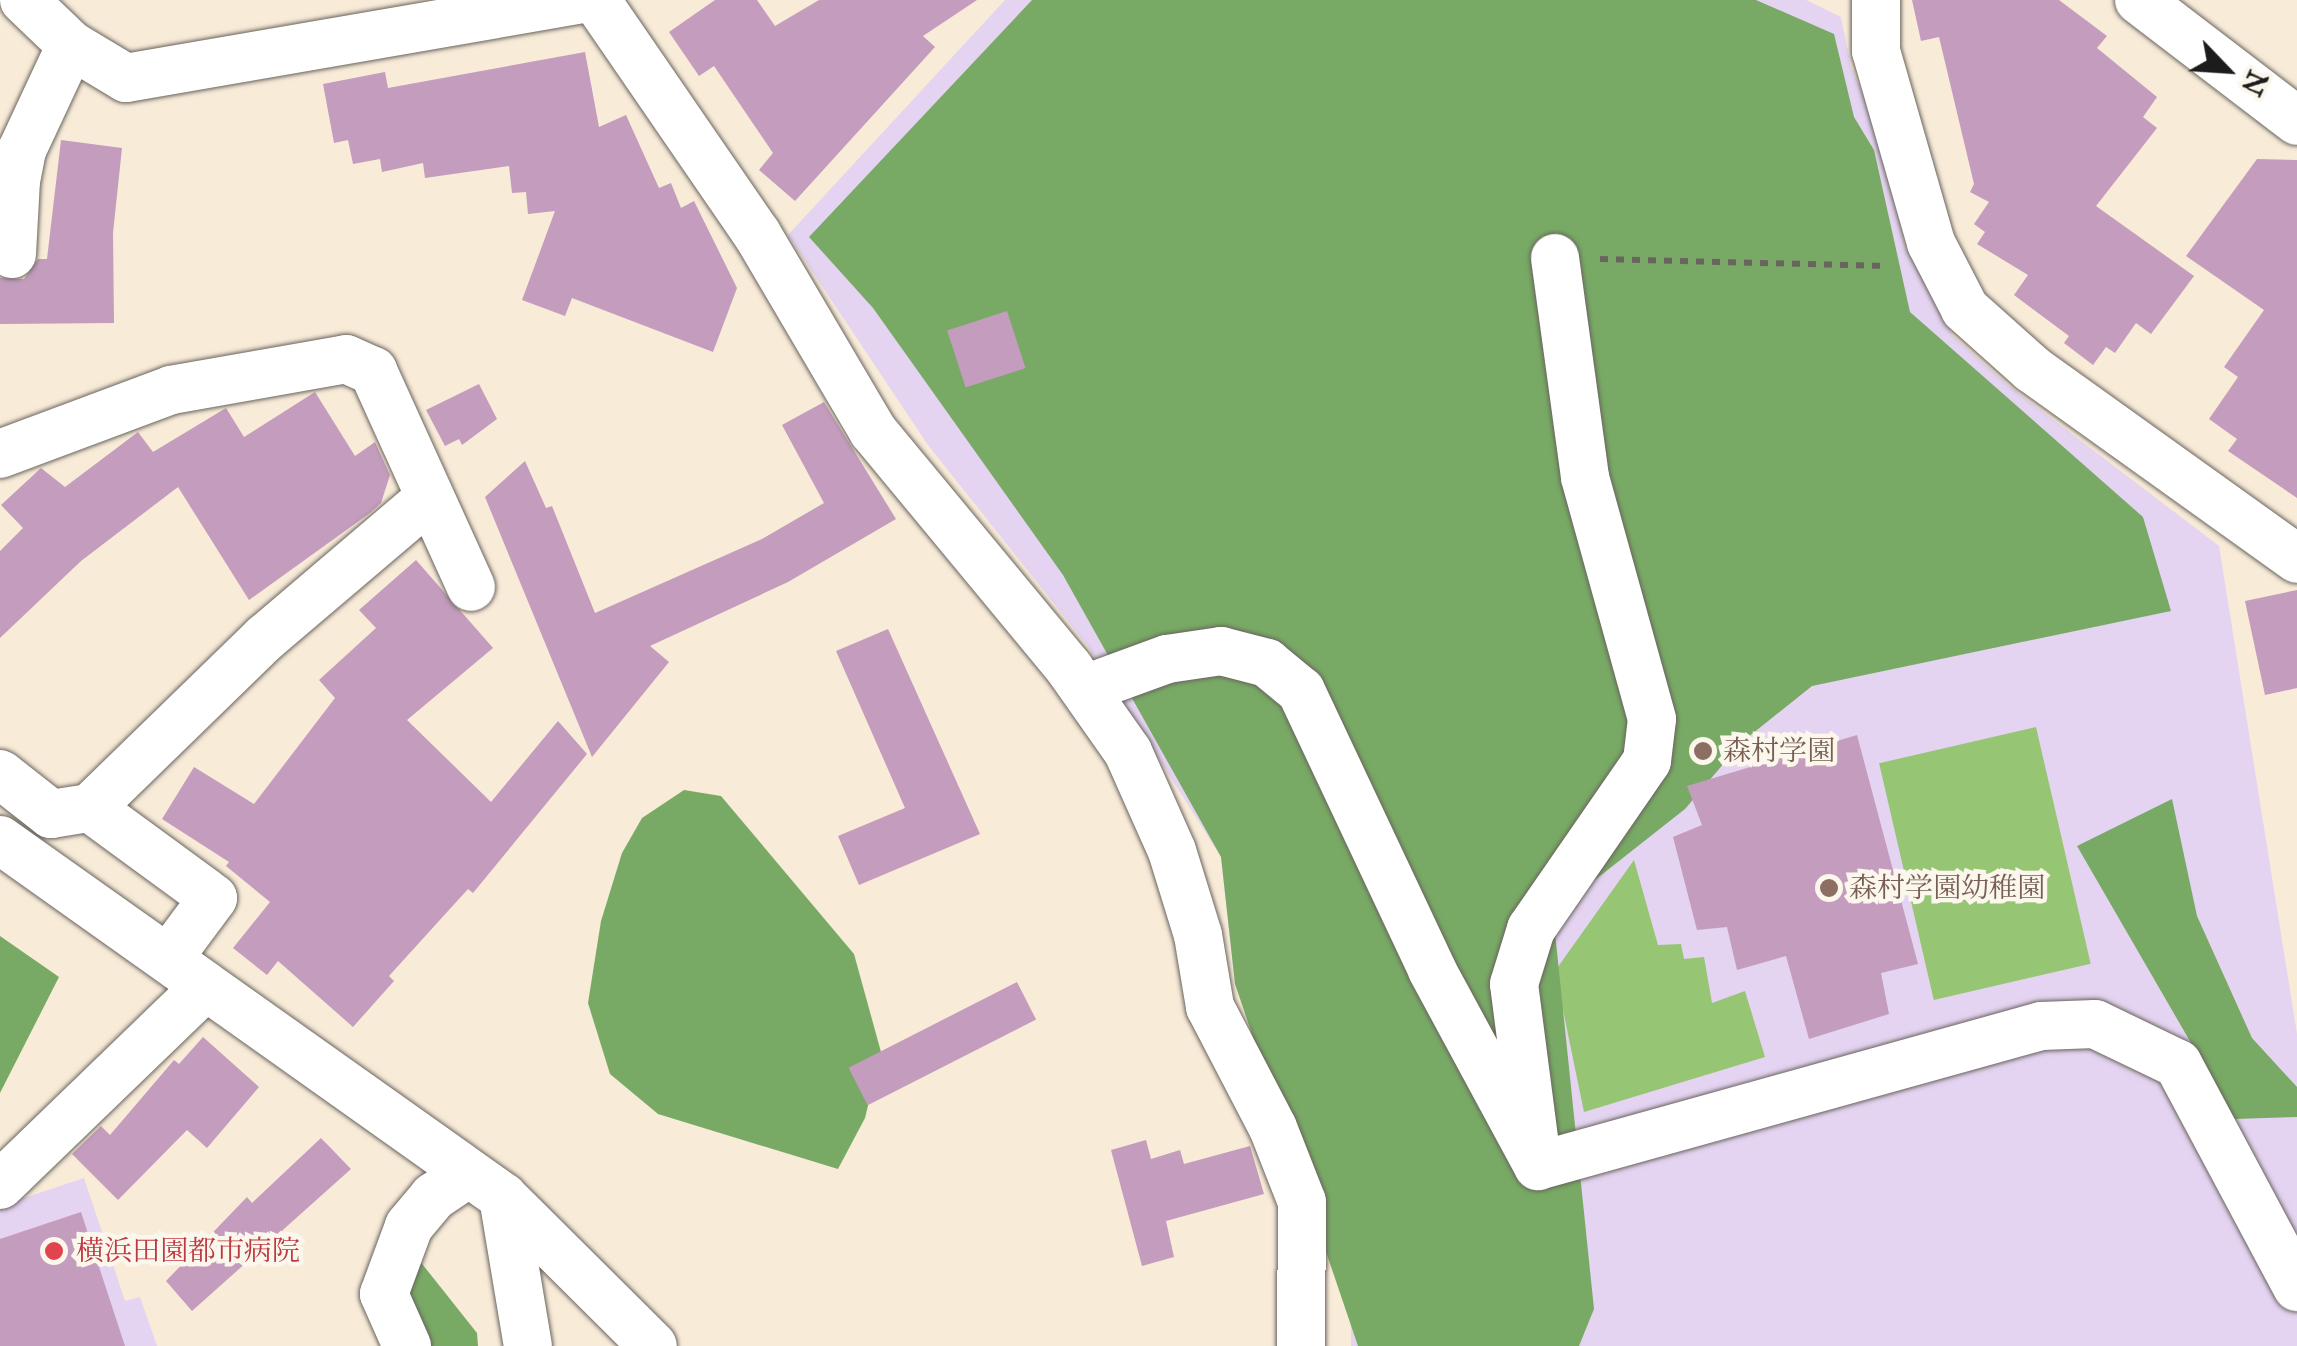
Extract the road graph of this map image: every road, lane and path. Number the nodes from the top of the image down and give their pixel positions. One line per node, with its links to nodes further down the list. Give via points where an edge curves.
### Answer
1 (24, 0): 6 (street)
2 (579, 0): 6 (street, via 126,78)
3 (596, 0): 16 (street, via 757,234 873,431)
4 (1876, 0): 11 (street, via 1876,52 1931,242)
5 (2158, 6): 7 (street)
6 (71, 45): 8 (street)
7 (2297, 121)
8 (8, 179): 9 (street)
9 (12, 254)
10 (1555, 258): 11 (path); 22 (street, via 1585,476 1652,719 1647,760 1532,929 1514,984)
11 (1944, 266): 14 (street, via 1965,309 2032,369)
12 (0, 454): 13 (street, via 171,390 346,358 373,371)
13 (426, 500): 15 (street); 18 (street, via 265,638)
14 (2297, 559)
15 (471, 587)
16 (1085, 689): 22 (street, via 1168,659 1221,651 1267,663 1300,691 1432,970); 29 (street, via 1128,752 1172,851 1198,935 1210,1008 1273,1128 1302,1202)
17 (0, 774): 18 (street, via 51,814)
18 (90, 808): 20 (street, via 213,898)
19 (0, 840): 20 (street)
20 (170, 956): 21 (street)
21 (206, 986): 23 (street); 24 (street)
22 (1538, 1166): 25 (street, via 2041,1026 2095,1024 2178,1064)
23 (0, 1185)
24 (486, 1185): 26 (street, via 433,1197 409,1226 384,1294); 27 (street); 28 (street)
25 (2297, 1287)
26 (408, 1346)
27 (528, 1346)
28 (653, 1346)
29 (1301, 1346)

